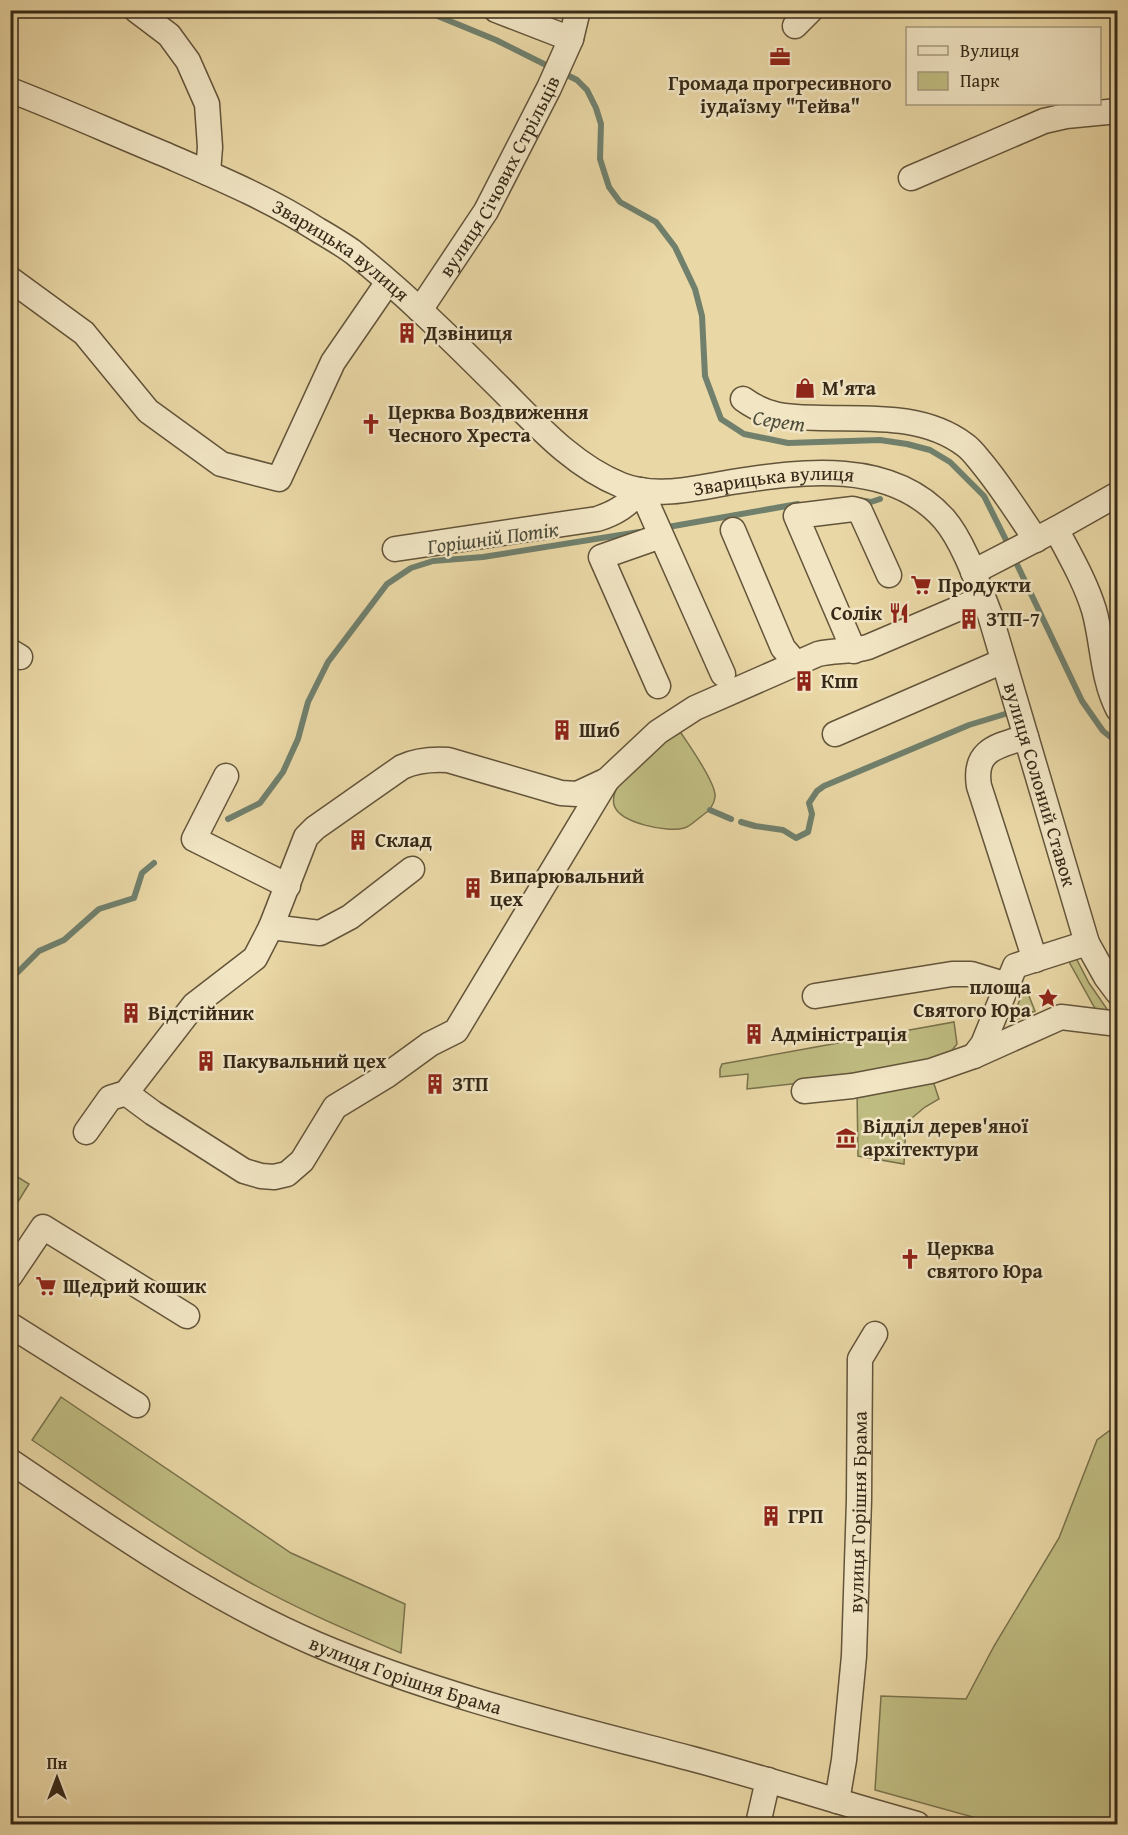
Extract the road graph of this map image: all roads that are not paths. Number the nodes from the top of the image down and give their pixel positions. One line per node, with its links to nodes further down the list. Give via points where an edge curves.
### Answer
1 (136, 10): 7 (street, via 169,35 188,60 207,104)
2 (496, 10): 4 (street)
3 (578, 10): 4 (street, вулиця Січових Стрільців)
4 (568, 46): 11 (street, вулиця Січових Стрільців, via 486,211)
5 (10, 90): 7 (street, Зварицька вулиця)
6 (1118, 111): 8 (street, via 1044,122)
7 (208, 173): 10 (street, Зварицька вулиця, via 284,208 350,250)
8 (911, 178)
9 (10, 279): 10 (street, via 84,333 148,411 221,464 279,479 333,362)
10 (388, 282): 11 (street, Зварицька вулиця)
11 (420, 310): 13 (street, Зварицька вулиця, via 561,448 602,477)
12 (743, 399): 17 (street, via 772,415 905,421 944,431 967,446)
13 (641, 490): 16 (street); 18 (street, via 629,504 597,519); 19 (street, Зварицька вулиця, via 693,490 825,473 880,480 909,492 945,520)
14 (1118, 494): 17 (street)
15 (733, 530): 24 (street, via 783,648)
16 (661, 536): 25 (street); 26 (street, via 602,557)
17 (1039, 538): 19 (street); 27 (street, via 1087,588 1110,693)
18 (395, 549)
19 (973, 572): 21 (street, вулиця Солоний Ставок)
20 (888, 575): 22 (street, via 860,511 796,516)
21 (983, 598): 22 (street); 23 (street, вулиця Солоний Ставок)
22 (854, 651): 24 (street, via 829,651)
23 (1003, 661): 28 (street); 29 (street, вулиця Солоний Ставок)
24 (796, 663): 31 (street, via 695,708 658,732)
25 (723, 674)
26 (658, 686)
27 (1118, 709)
28 (835, 734)
29 (1026, 737): 35 (street, вулиця Солоний Ставок); 36 (street, via 987,753 977,775)
30 (226, 776): 33 (street, via 194,839)
31 (607, 780): 33 (street, via 577,794 561,793 448,760 414,762 315,828 306,837); 45 (street, via 456,1032 430,1044 335,1107 302,1161 287,1174 267,1177 244,1171)
32 (412, 868): 34 (street, via 350,917 320,933)
33 (288, 886): 34 (street)
34 (272, 927): 45 (street, via 255,958 194,1005)
35 (1087, 943): 36 (street); 38 (street, вулиця Солоний Ставок)
36 (1035, 960): 37 (street, via 1015,966)
37 (1007, 985): 39 (street, via 971,974 952,974); 40 (street)
38 (1118, 993)
39 (815, 996)
40 (993, 1021): 42 (street); 43 (street)
41 (1118, 1021): 42 (street, via 1061,1017)
42 (1004, 1043): 43 (street)
43 (974, 1056): 44 (street, via 931,1071)
44 (804, 1091)
45 (126, 1093): 46 (street, via 110,1098)
46 (86, 1132)
47 (10, 1276): 48 (street, via 43,1227)
48 (187, 1316)
49 (10, 1325): 51 (street)
50 (875, 1334): 54 (street, вулиця Горішня Брама, via 860,1359 854,1656)
51 (137, 1405)
52 (10, 1461): 53 (street, вулиця Горішня Брама, via 185,1576 314,1643 472,1700)
53 (768, 1780): 54 (street, вулиця Горішня Брама); 56 (street)
54 (837, 1801): 55 (street, вулиця Горішня Брама)
55 (875, 1819): 57 (street, вулиця Горішня Брама)
56 (758, 1824)
57 (916, 1824)

